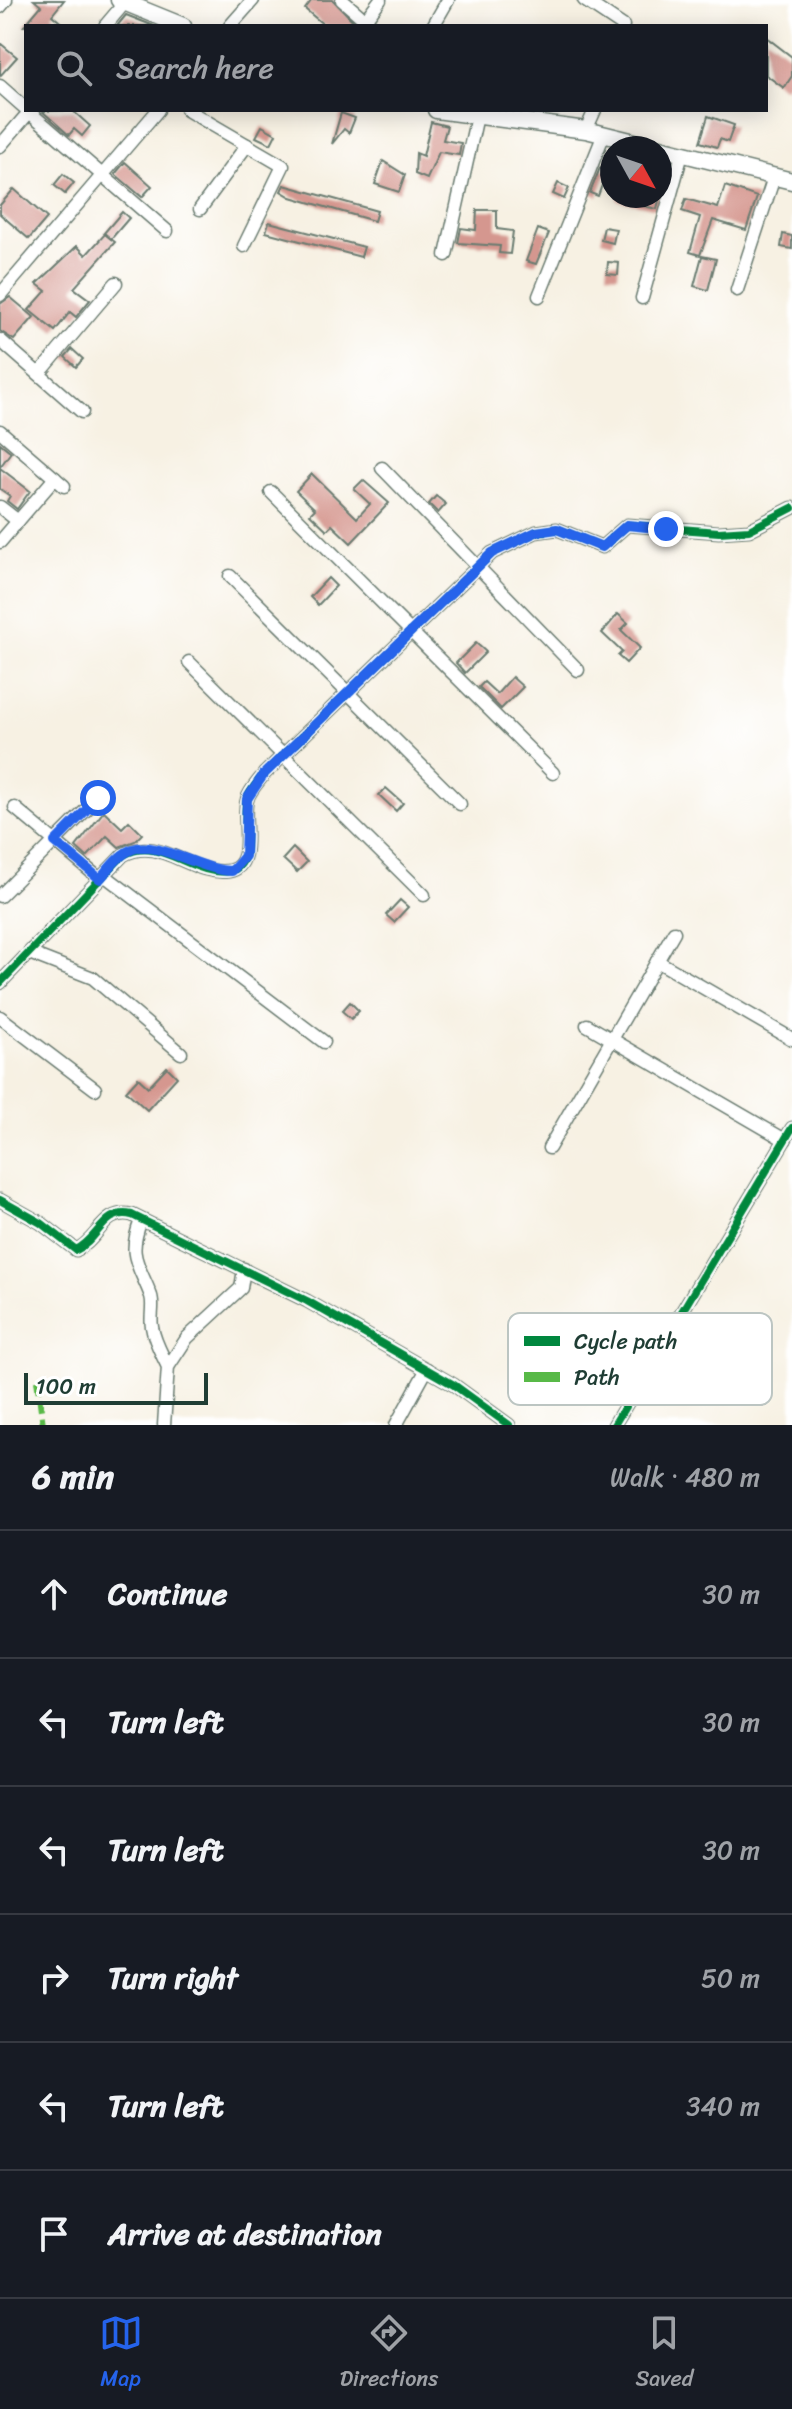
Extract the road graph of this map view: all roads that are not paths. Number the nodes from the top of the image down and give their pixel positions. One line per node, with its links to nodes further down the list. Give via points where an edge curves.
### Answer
1 (6, 0): 8 (street)
2 (253, 0): 12 (street)
3 (342, 0): 9 (street)
4 (380, 0): 9 (street)
5 (448, 0): 13 (street)
6 (584, 0): 14 (street)
7 (124, 1): 10 (street); 11 (street)
8 (0, 7)
9 (369, 23)
10 (107, 24)
11 (178, 24)
12 (232, 24)
13 (434, 24)
14 (620, 24)
15 (0, 86): 16 (street)
16 (24, 106)
17 (27, 112): 28 (street)
18 (31, 112): 31 (street)
19 (156, 112): 31 (street)
20 (190, 112): 27 (street)
21 (454, 112): 23 (street)
22 (594, 112): 24 (street)
23 (477, 116): 24 (street); 37 (street)
24 (586, 130): 25 (street)
25 (604, 134): 26 (street); 41 (street)
26 (612, 136)
27 (247, 145): 34 (street); 36 (street, via 283,166)
28 (0, 146)
29 (672, 151): 30 (street)
30 (682, 154): 32 (street); 42 (street)
31 (102, 175): 35 (street); 40 (street)
32 (774, 177): 33 (street); 39 (street)
33 (792, 181)
34 (200, 209)
35 (167, 231)
36 (244, 246)
37 (446, 255)
38 (116, 283): 44 (street)
39 (737, 290)
40 (0, 295)
41 (539, 296)
42 (642, 298)
43 (0, 340): 44 (street)
44 (39, 374): 45 (street)
45 (82, 412)
46 (0, 431): 51 (street, via 60,482)
47 (382, 468): 53 (street)
48 (271, 492): 55 (street)
49 (0, 507): 51 (street)
50 (792, 508): 53 (street, via 749,530 627,525 602,547 557,529 536,532 492,553)
51 (18, 521): 52 (street)
52 (0, 542)
53 (478, 567): 55 (street); 57 (street)
54 (230, 576): 58 (street)
55 (411, 632): 58 (street); 60 (street)
56 (189, 662): 59 (street)
57 (578, 670)
58 (348, 693): 59 (street); 62 (street)
59 (283, 756): 65 (street, via 247,799 245,856 232,871 135,848); 66 (street)
60 (553, 773)
61 (98, 798): 64 (street)
62 (460, 804)
63 (15, 808): 64 (street)
64 (55, 842): 65 (street); 67 (street)
65 (102, 877): 69 (street); 76 (street)
66 (424, 895)
67 (0, 896)
68 (674, 932): 70 (street)
69 (29, 953): 71 (street); 77 (street, via 93,978)
70 (657, 961): 74 (street); 75 (street)
71 (0, 983)
72 (0, 1017): 78 (street)
73 (587, 1025): 75 (street)
74 (792, 1039)
75 (612, 1040): 79 (street); 80 (street)
76 (324, 1042)
77 (181, 1053)
78 (95, 1089)
79 (789, 1134): 84 (street)
80 (549, 1148)
81 (0, 1200): 82 (street, via 76,1250 112,1216 121,1212)
82 (141, 1220): 83 (street); 85 (street, via 132,1245 152,1298 156,1343)
83 (244, 1269): 85 (street, via 241,1288 187,1338); 86 (street)
84 (681, 1313)
85 (168, 1367): 88 (street)
86 (427, 1369): 89 (street); 90 (street)
87 (626, 1405): 91 (street)
88 (164, 1425)
89 (396, 1425)
90 (509, 1425)
91 (614, 1425)

